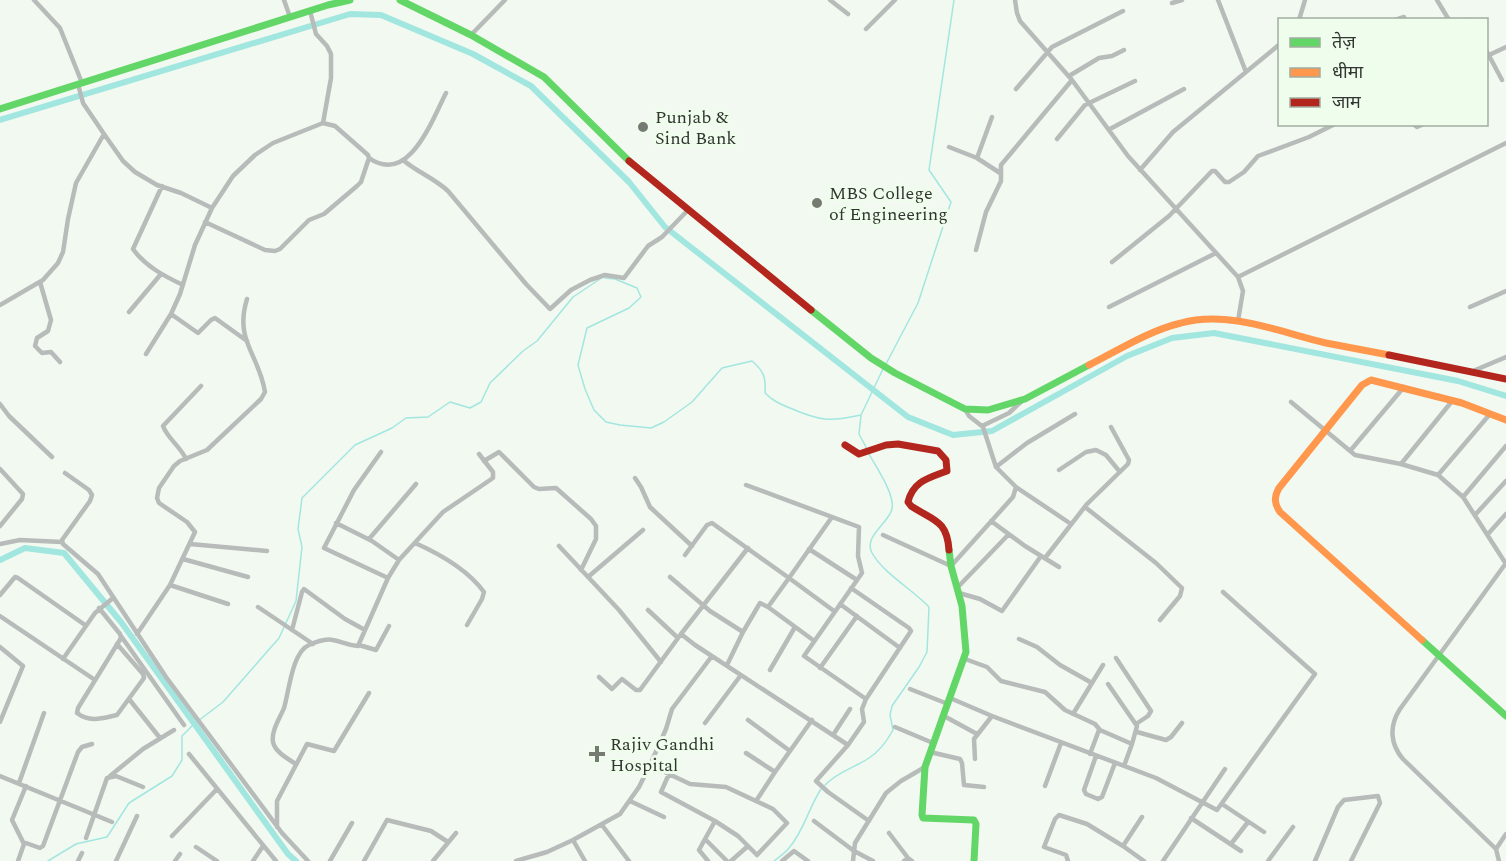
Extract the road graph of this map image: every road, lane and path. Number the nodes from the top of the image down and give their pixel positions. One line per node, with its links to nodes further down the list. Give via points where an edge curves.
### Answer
1 (34, 0): 34 (street, via 60,28)
2 (284, 0): 17 (street)
3 (348, 0): 15 (street)
4 (400, 0): 23 (street)
5 (505, 0): 23 (street)
6 (830, 0): 16 (street)
7 (895, 0): 22 (street)
8 (1015, 0): 27 (street, via 1020,21)
9 (1182, 0): 13 (street)
10 (1218, 0): 30 (street)
11 (1305, 0): 19 (street)
12 (1437, 0): 21 (street)
13 (1172, 3)
14 (1124, 10): 27 (street)
15 (311, 14): 17 (street); 41 (street, via 316,34 331,54)
16 (848, 14)
17 (290, 17): 34 (street)
18 (1404, 17): 20 (street)
19 (1300, 18)
20 (1401, 18)
21 (1448, 18)
22 (866, 29)
23 (471, 34): 56 (street, via 544,77 631,163)
24 (1278, 46): 30 (street)
25 (1506, 47): 28 (street)
26 (1124, 50): 31 (street, via 1099,58)
27 (1046, 52): 31 (street); 35 (street)
28 (1488, 54)
29 (1488, 56): 32 (street)
30 (1246, 72): 51 (street, via 1173,132)
31 (1071, 78): 38 (street); 52 (street, via 1004,162)
32 (1502, 80)
33 (1135, 81): 38 (street)
34 (80, 85): 39 (street); 44 (street, via 84,103)
35 (1016, 89)
36 (1184, 89): 43 (street)
37 (446, 93): 50 (street, via 418,146)
38 (1088, 102): 43 (street); 45 (street)
39 (0, 109)
40 (992, 117): 49 (street)
41 (323, 123): 48 (street, via 340,129); 54 (street, via 263,148 233,176)
42 (1331, 126): 55 (street, via 1258,156 1244,172 1227,182 1212,171)
43 (1110, 129): 51 (street)
44 (104, 134): 53 (street, via 129,167); 63 (street, via 76,183 63,252)
45 (1057, 139)
46 (1506, 143): 62 (street)
47 (949, 147): 49 (street)
48 (369, 158): 50 (street, via 384,166); 57 (street, via 357,186 324,214 309,220 275,251)
49 (977, 158): 52 (street)
50 (403, 160): 56 (street, via 448,191 550,309 571,290 590,280 605,275 624,278 648,246)
51 (1140, 170): 55 (street)
52 (1000, 173): 58 (street, via 1001,181 986,212)
53 (162, 186): 54 (street); 61 (street, via 133,249)
54 (212, 208): 57 (street)
55 (1177, 209): 59 (street); 60 (street)
56 (688, 210): 85 (street, via 871,358)
57 (205, 222): 64 (street)
58 (976, 250)
59 (1216, 253): 62 (street); 68 (street)
60 (1112, 262)
61 (161, 274): 64 (street); 70 (street)
62 (1238, 277): 72 (street, via 1243,291)
63 (40, 282): 67 (street); 76 (street, via 51,324 35,345 42,353 51,352)
64 (183, 285): 71 (street)
65 (1506, 291): 69 (street)
66 (247, 299): 73 (street, via 242,322)
67 (0, 305)
68 (1108, 307)
69 (1470, 307)
70 (129, 312)
71 (171, 314): 73 (street, via 198,333 215,318); 74 (street)
72 (1238, 321): 77 (street); 81 (street, via 1200,320 1160,329)
73 (247, 341): 98 (street, via 265,388 264,395 207,450)
74 (146, 354)
75 (1506, 357): 77 (street)
76 (60, 362)
77 (1473, 371): 78 (street)
78 (1506, 379)
79 (201, 386): 98 (street, via 163,426)
80 (1404, 387): 82 (street); 91 (street, via 1368,381); 94 (street)
81 (1025, 399): 85 (street, via 988,410); 89 (street)
82 (1453, 400): 87 (street); 100 (street)
83 (1292, 402): 91 (street)
84 (0, 404): 97 (street)
85 (964, 409): 89 (street)
86 (1075, 414): 101 (street)
87 (1490, 414): 88 (street); 106 (street)
88 (1506, 420)
89 (983, 427): 101 (street)
90 (1111, 427): 105 (street, via 1129,460)
91 (1325, 430): 94 (street); 184 (street, via 1278,489 1274,503)
92 (845, 445): 140 (street, via 862,454 898,444 934,449 944,456 947,471 918,483 911,489 908,502 946,530)
93 (1506, 446): 112 (street)
94 (1350, 451): 100 (street)
95 (381, 453): 118 (street)
96 (479, 454): 99 (street)
97 (52, 457)
98 (186, 459): 129 (street, via 167,475 157,498 160,505 194,529)
99 (484, 461): 127 (street, via 493,478 443,512); 142 (street, via 499,452 534,487 556,488 591,519 596,526 596,538)
100 (1401, 464): 106 (street)
101 (996, 467): 111 (street)
102 (0, 469): 120 (street, via 23,494)
103 (1059, 470): 105 (street, via 1096,450 1106,455)
104 (65, 472): 126 (street, via 92,495)
105 (1120, 472): 113 (street)
106 (1438, 475): 112 (street)
107 (635, 478): 131 (street, via 650,507)
108 (1506, 481): 115 (street)
109 (416, 484): 125 (street)
110 (746, 485): 116 (street)
111 (1016, 487): 117 (street, via 1016,493); 119 (street)
112 (1464, 497): 115 (street)
113 (1085, 507): 119 (street); 165 (street, via 1182,588)
114 (1506, 514): 122 (street)
115 (1475, 515): 122 (street)
116 (832, 517): 133 (street); 148 (street, via 859,526 862,573)
117 (991, 521): 124 (street); 140 (street)
118 (336, 523): 125 (street); 146 (street, via 326,549)
119 (1071, 524): 136 (street)
120 (0, 526)
121 (643, 530): 144 (street)
122 (1488, 534): 139 (street)
123 (883, 535): 140 (street)
124 (1008, 535): 136 (street); 151 (street)
125 (369, 539): 138 (street)
126 (62, 542): 128 (street, via 20,540); 154 (street, via 98,574)
127 (415, 543): 138 (street); 166 (street, via 455,565 482,590 484,595)
128 (0, 544)
129 (190, 544): 134 (street); 137 (street)
130 (559, 546): 142 (street)
131 (692, 546): 132 (street, via 712,523); 135 (street)
132 (748, 548): 147 (street); 159 (street)
133 (809, 549): 147 (street); 148 (street)
134 (267, 551)
135 (685, 555)
136 (1043, 557): 141 (street); 151 (street, via 1002,612)
137 (183, 559): 143 (street); 149 (street)
138 (399, 561): 146 (street)
139 (1506, 564): 184 (street)
140 (951, 566): 151 (street)
141 (1059, 567)
142 (582, 570): 144 (street)
143 (248, 577)
144 (588, 577): 190 (street)
145 (670, 577): 159 (street)
146 (388, 578): 171 (street)
147 (789, 578): 160 (street); 162 (street)
148 (857, 580): 150 (street)
149 (170, 585): 155 (street); 173 (street)
150 (851, 588): 156 (street); 182 (street, via 909,628 911,633)
151 (958, 591): 189 (street)
152 (1223, 592): 256 (street, via 1315,674)
153 (0, 595): 167 (street, via 11,580 18,578)
154 (111, 599): 157 (street); 173 (street)
155 (228, 604)
156 (840, 604): 162 (street); 164 (street)
157 (101, 607): 167 (street); 174 (street)
158 (258, 607): 170 (street)
159 (704, 607): 172 (street); 175 (street)
160 (768, 607): 169 (street); 172 (street, via 760,603)
161 (648, 610): 175 (street)
162 (834, 611): 177 (street)
163 (0, 616): 188 (street)
164 (857, 616): 182 (street); 193 (street)
165 (1160, 620)
166 (467, 625)
167 (86, 626): 188 (street)
168 (389, 626): 180 (street, via 376,651)
169 (795, 627): 177 (street); 194 (street)
170 (290, 629): 171 (street, via 304,589); 179 (street)
171 (365, 630): 180 (street)
172 (743, 632): 191 (street)
173 (137, 634): 269 (street)
174 (121, 636): 178 (street); 217 (street)
175 (680, 636): 185 (street); 190 (street)
176 (1020, 639): 198 (street)
177 (813, 640): 193 (street, via 804,656)
178 (117, 644): 197 (street); 202 (street, via 144,676)
179 (313, 644): 180 (street, via 335,639); 237 (street, via 304,649 293,669 273,737 278,751)
180 (359, 645)
181 (0, 648): 183 (street)
182 (900, 648): 203 (street)
183 (6, 652): 187 (street); 213 (street, via 23,666)
184 (1438, 654): 210 (street); 286 (street, via 1396,715 1392,741 1403,759)
185 (712, 656): 191 (street); 238 (street, via 672,709)
186 (1116, 658): 216 (street, via 1151,711)
187 (0, 659)
188 (63, 659): 197 (street)
189 (965, 659): 204 (street); 207 (street, via 987,667 1001,681 1045,693)
190 (661, 662): 196 (street, via 638,691 622,679 612,688)
191 (727, 665): 195 (street)
192 (1103, 665): 198 (street)
193 (820, 668): 203 (street)
194 (770, 670)
195 (741, 675): 212 (street); 214 (street)
196 (599, 677)
197 (95, 680): 202 (street, via 78,708 82,717 94,720 117,715)
198 (1092, 684): 207 (street)
199 (1108, 684): 216 (street)
200 (910, 688): 204 (street)
201 (369, 693): 237 (street, via 334,751 307,744)
202 (129, 699): 224 (street)
203 (866, 699): 229 (street, via 862,709 864,722)
204 (949, 701): 208 (street); 209 (street)
205 (850, 709): 223 (street)
206 (44, 713): 246 (street)
207 (1073, 714): 220 (street, via 1095,724)
208 (944, 716): 222 (street); 225 (street)
209 (992, 716): 222 (street); 226 (street)
210 (1506, 716)
211 (748, 720): 230 (street)
212 (812, 720): 223 (street); 230 (street)
213 (0, 722)
214 (705, 723)
215 (1182, 723): 221 (street, via 1166,740)
216 (1136, 724): 221 (street)
217 (184, 725)
218 (895, 727): 225 (street)
219 (174, 730): 224 (street)
220 (1099, 730): 228 (street); 234 (street)
221 (1137, 732): 228 (street)
222 (977, 734): 235 (street, via 973,745)
223 (833, 735): 229 (street)
224 (160, 738): 245 (street)
225 (933, 743): 231 (street)
226 (1061, 743): 234 (street); 248 (street)
227 (92, 744): 252 (street, via 78,752)
228 (1132, 744): 239 (street)
229 (848, 745): 264 (street, via 816,781)
230 (790, 751): 242 (street)
231 (930, 752): 240 (street); 250 (street, via 960,759 964,785)
232 (746, 753): 242 (street)
233 (189, 754): 251 (street)
234 (1093, 755): 236 (street); 236 (street, via 1084,790 1095,799 1102,797)
235 (975, 759)
236 (1115, 763): 239 (street)
237 (296, 764): 269 (street, via 277,801)
238 (650, 765): 243 (street); 253 (street)
239 (1124, 766): 255 (street)
240 (925, 767): 264 (street, via 888,790); 312 (street, via 924,818 974,820)
241 (1225, 769): 255 (street)
242 (775, 772): 254 (street)
243 (669, 774): 254 (street, via 690,784 726,787); 262 (street, via 661,792)
244 (0, 776): 246 (street)
245 (110, 776): 249 (street); 257 (street)
246 (19, 783): 247 (street)
247 (26, 786): 252 (street); 280 (street, via 12,820)
248 (1045, 786)
249 (143, 787)
250 (984, 787)
251 (217, 789): 275 (street); 282 (street)
252 (59, 800): 257 (street); 280 (street, via 43,846)
253 (630, 801): 259 (street); 268 (street, via 620,814)
254 (756, 801): 283 (street, via 773,809 787,823 759,855)
255 (1202, 802): 256 (street, via 1217,810); 261 (street)
256 (1222, 804): 266 (street)
257 (94, 814): 265 (street); 276 (street)
258 (137, 816): 294 (street)
259 (664, 817)
260 (1143, 817): 284 (street)
261 (1191, 818): 281 (street); 315 (street)
262 (714, 821): 277 (street); 283 (street)
263 (814, 821): 287 (street)
264 (869, 821): 287 (street)
265 (111, 822)
266 (1248, 822): 271 (street); 281 (street)
267 (352, 823): 300 (street)
268 (602, 825): 278 (street); 305 (street)
269 (277, 827): 299 (street)
270 (1293, 827): 316 (street)
271 (1264, 832)
272 (456, 833): 279 (street)
273 (889, 833): 291 (street)
274 (1506, 834): 286 (street)
275 (172, 836)
276 (86, 838)
277 (705, 839): 306 (street, via 699,850); 307 (street)
278 (573, 840): 303 (street); 304 (street)
279 (448, 842): 301 (street, via 431,831 387,820); 302 (street)
280 (24, 844): 292 (street)
281 (1231, 844): 288 (street)
282 (264, 846): 297 (street); 298 (street)
283 (748, 846): 307 (street)
284 (1123, 846): 313 (street, via 1087,825 1059,815 1044,847 1066,855); 314 (street)
285 (196, 847): 296 (street)
286 (1496, 849): 319 (street)
287 (854, 851): 310 (street); 311 (street)
288 (1241, 851)
289 (81, 854): 293 (street)
290 (180, 854): 295 (street)
291 (908, 860)
292 (18, 861)
293 (78, 861)
294 (116, 861)
295 (176, 861)
296 (217, 861)
297 (253, 861)
298 (276, 861)
299 (308, 861)
300 (330, 861)
301 (364, 861)
302 (433, 861)
303 (516, 861)
304 (585, 861)
305 (629, 861)
306 (708, 861)
307 (729, 861)
308 (782, 861): 309 (street, via 796,851)
309 (808, 861)
310 (853, 861)
311 (873, 861)
312 (974, 861)
313 (1068, 861)
314 (1144, 861)
315 (1163, 861)
316 (1268, 861)
317 (1316, 861): 318 (street, via 1344,800 1378,796 1380,803)
318 (1351, 861)
319 (1499, 861)

